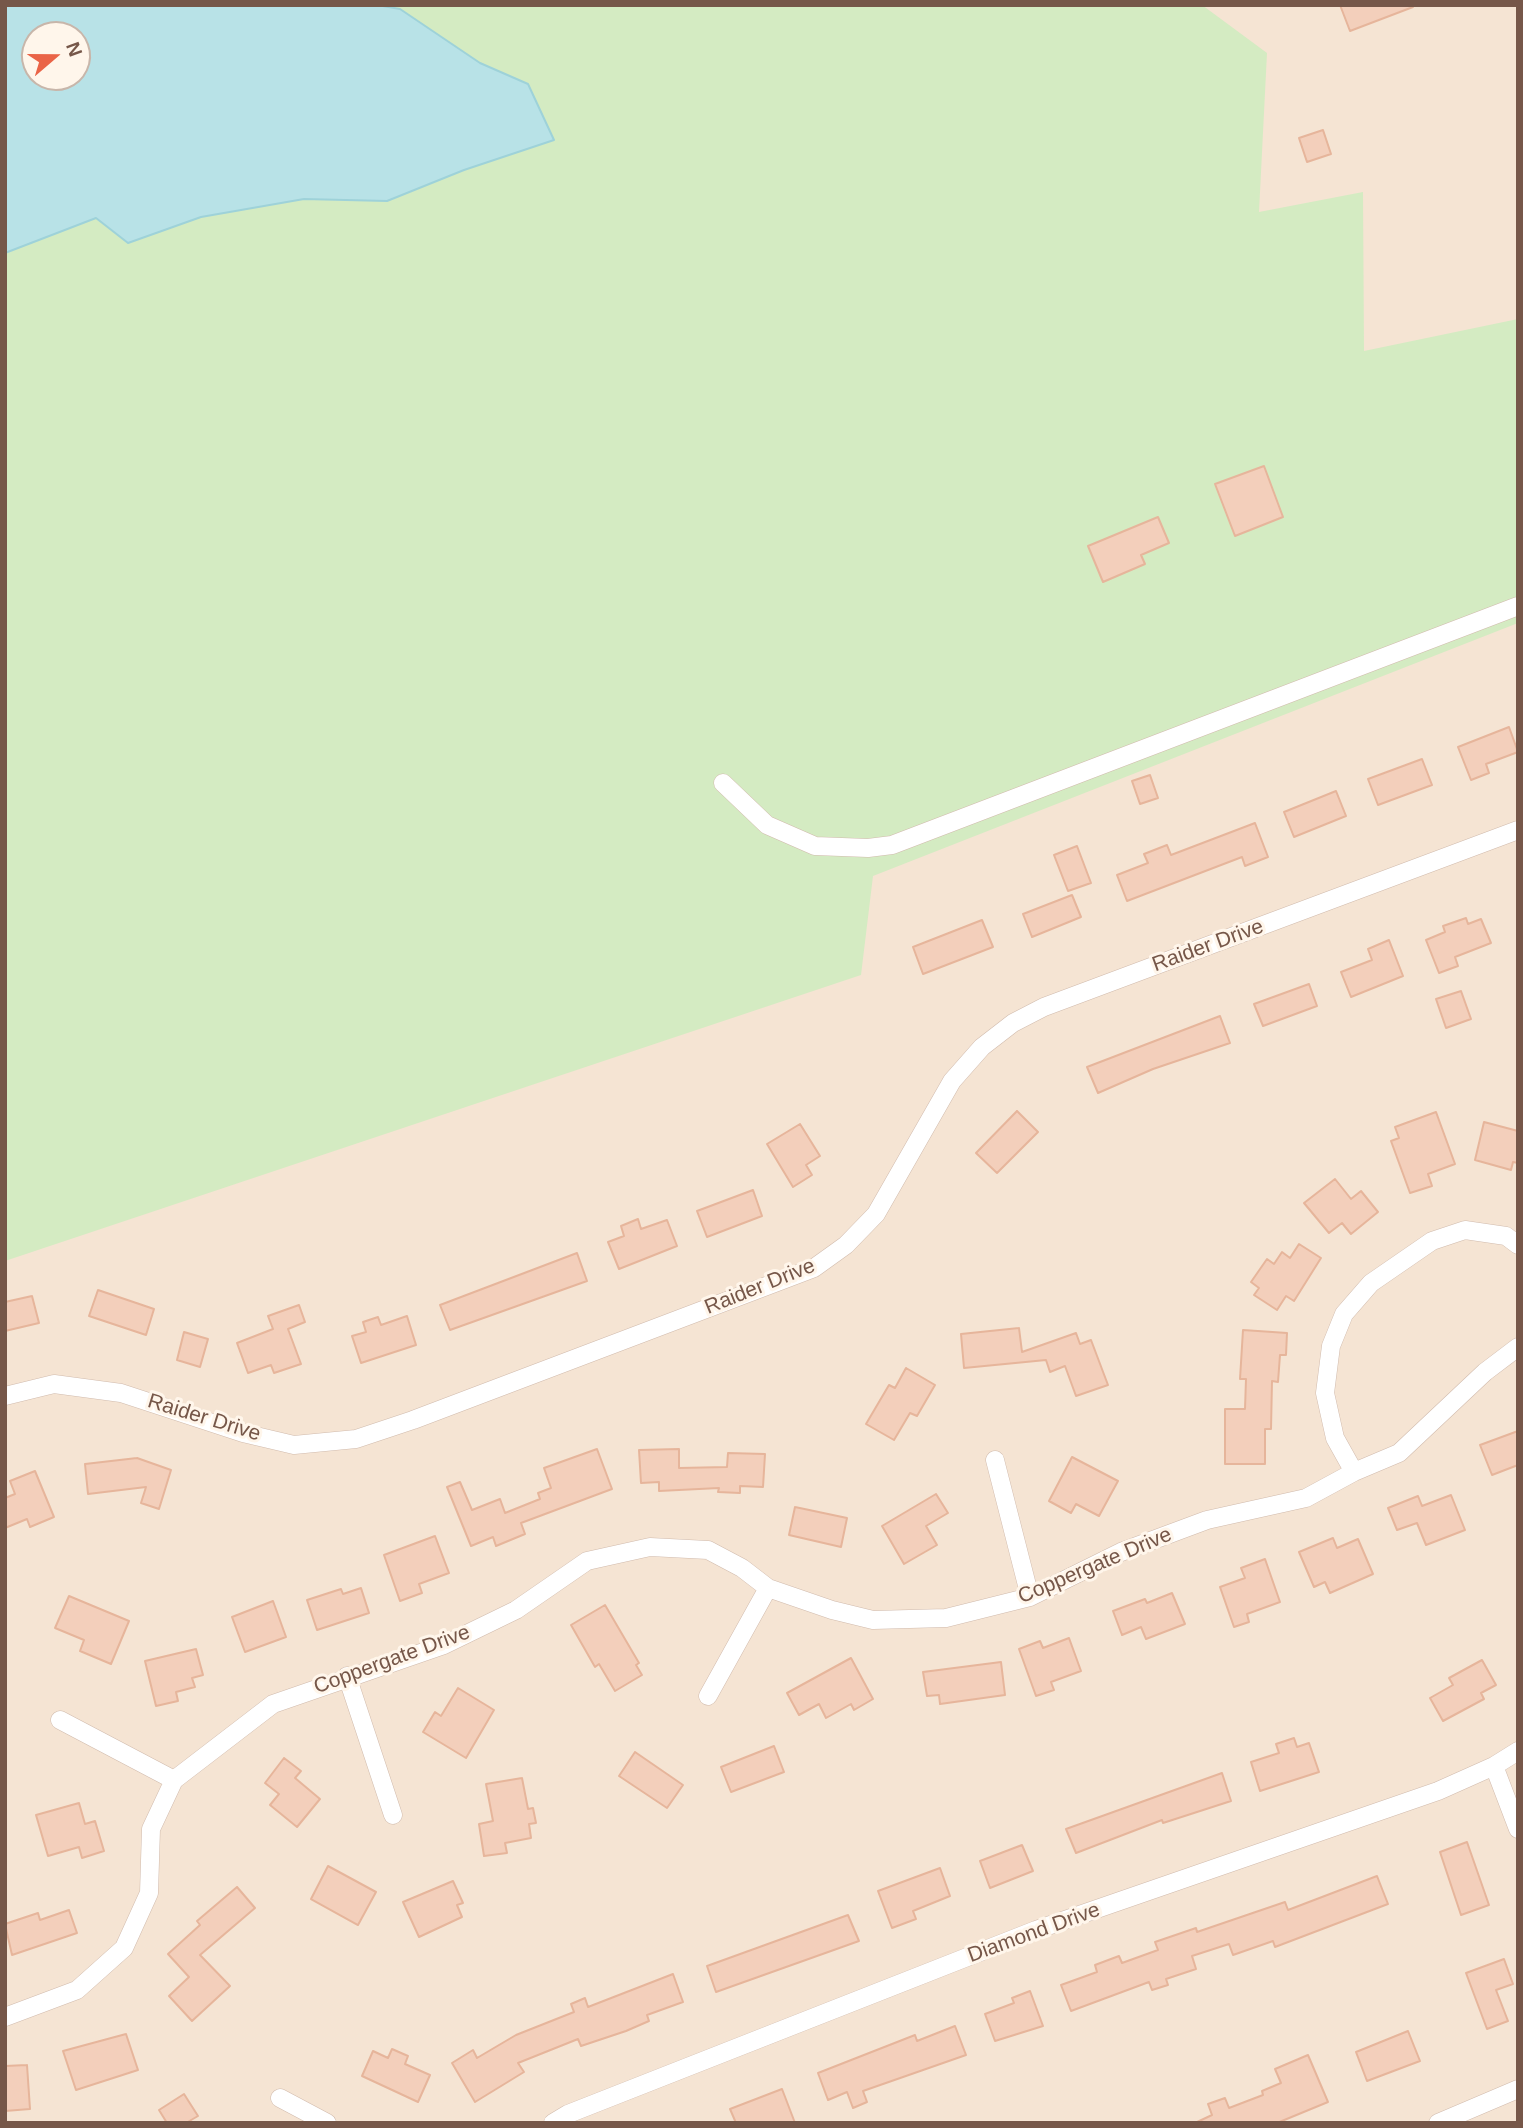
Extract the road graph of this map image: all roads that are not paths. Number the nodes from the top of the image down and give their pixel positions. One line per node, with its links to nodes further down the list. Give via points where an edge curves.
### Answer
1 (1518, 606): 2 (street, via 892,845 815,846 767,825)
2 (723, 783)
3 (1518, 830): 6 (street, Raider Drive, via 1045,1007 1013,1023 982,1047 951,1081 876,1214 846,1245 814,1268 413,1420 356,1439 294,1445 121,1393 54,1384)
4 (1518, 1245): 8 (street, via 1506,1237 1465,1230 1432,1241 1371,1283 1344,1314 1331,1346 1325,1393 1335,1438)
5 (1518, 1347): 8 (street, Coppergate Drive, via 1399,1453)
6 (5, 1396)
7 (995, 1460): 10 (street)
8 (1354, 1472): 10 (street, Coppergate Drive, via 1306,1498 1207,1520 1121,1552)
9 (768, 1588): 10 (street, Coppergate Drive, via 873,1620 946,1618); 11 (street, Coppergate Drive, via 708,1550 650,1547 587,1561 516,1610 444,1645); 12 (street)
10 (1030, 1597)
11 (347, 1676): 16 (street, Coppergate Drive, via 273,1704); 17 (street)
12 (708, 1696)
13 (60, 1720): 16 (street)
14 (1518, 1751): 15 (street, Diamond Drive)
15 (1494, 1766): 18 (street); 23 (street, Diamond Drive, via 1438,1791 1036,1930)
16 (174, 1780): 19 (street, Coppergate Drive, via 151,1829 149,1893 124,1948 77,1990)
17 (393, 1815)
18 (1518, 1829)
19 (5, 2017)
20 (1518, 2089): 24 (street)
21 (280, 2098): 22 (street)
22 (327, 2123)
23 (553, 2123)
24 (1438, 2123)

